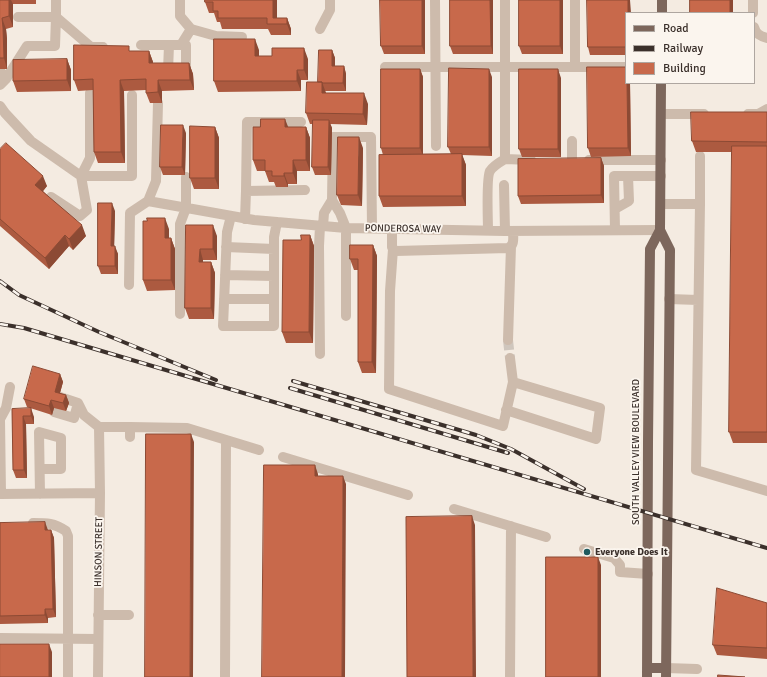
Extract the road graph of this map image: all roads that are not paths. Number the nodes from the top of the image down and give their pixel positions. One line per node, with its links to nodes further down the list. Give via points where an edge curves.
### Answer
1 (56, 0): 12 (street)
2 (180, 0): 13 (street, via 180,16)
3 (330, 0): 14 (street, via 330,10)
4 (435, 0): 26 (street)
5 (505, 0): 22 (street)
6 (574, 0): 23 (street)
7 (662, 0): 9 (main road)
8 (753, 0): 10 (street)
9 (662, 12)
10 (753, 12)
11 (18, 17): 12 (street)
12 (56, 17): 21 (street, via 91,47); 30 (street, via 55,46 27,46)
13 (191, 29): 16 (street, via 216,36); 20 (street)
14 (320, 29)
15 (755, 29): 17 (street)
16 (242, 37)
17 (767, 38)
18 (141, 45): 19 (street)
19 (169, 45): 20 (street); 29 (street)
20 (180, 45): 27 (street, via 186,45)
21 (114, 47)
22 (505, 66): 23 (street); 26 (street); 44 (street)
23 (576, 66): 24 (street)
24 (625, 66)
25 (385, 67): 26 (street)
26 (435, 67): 42 (street)
27 (186, 70)
28 (0, 71): 30 (street)
29 (168, 71)
30 (3, 82)
31 (661, 84): 37 (main road, SOUTH VALLEY VIEW BOULEVARD)
32 (90, 94): 47 (street, via 90,158)
33 (132, 95): 47 (street, via 132,176)
34 (158, 103): 56 (street, via 156,181)
35 (767, 109): 39 (street, via 758,114)
36 (2, 112): 47 (street, via 32,140)
37 (661, 114): 38 (street); 46 (main road, SOUTH VALLEY VIEW BOULEVARD)
38 (711, 114)
39 (735, 114)
40 (301, 122): 53 (street, via 247,122)
41 (572, 140): 46 (street, via 569,160)
42 (436, 146)
43 (700, 156): 58 (street)
44 (505, 159): 45 (street); 68 (street, via 490,171)
45 (541, 160)
46 (661, 160): 49 (main road, SOUTH VALLEY VIEW BOULEVARD)
47 (81, 176): 54 (street, via 87,210 80,216)
48 (628, 176): 49 (street); 60 (street, via 628,201); 60 (street, via 614,176)
49 (661, 176): 57 (main road, SOUTH VALLEY VIEW BOULEVARD)
50 (186, 177): 59 (street)
51 (504, 185): 71 (street)
52 (305, 190): 53 (street)
53 (246, 191): 62 (street)
54 (51, 197)
55 (332, 200): 64 (street, via 324,212); 65 (street); 66 (street, via 333,137 371,137)
56 (148, 201): 59 (street, PONDEROSA WAY); 78 (street, via 130,213)
57 (661, 204): 58 (street); 70 (main road, SOUTH VALLEY VIEW BOULEVARD)
58 (700, 204): 82 (street)
59 (186, 208): 61 (street, PONDEROSA WAY); 83 (street, via 180,224)
60 (615, 209): 69 (street)
61 (231, 216): 62 (street, PONDEROSA WAY); 73 (street)
62 (245, 219): 63 (street, PONDEROSA WAY)
63 (277, 222): 64 (street, PONDEROSA WAY); 74 (street)
64 (322, 226): 65 (street, PONDEROSA WAY); 86 (street, via 319,246)
65 (346, 228): 66 (street, PONDEROSA WAY); 84 (street)
66 (372, 228): 67 (street, PONDEROSA WAY)
67 (392, 229): 68 (street, PONDEROSA WAY); 75 (street)
68 (488, 230): 71 (street, PONDEROSA WAY)
69 (616, 230): 70 (street, PONDEROSA WAY); 71 (street, PONDEROSA WAY)
70 (660, 230): 81 (main road, SOUTH VALLEY VIEW BOULEVARD, via 670,250); 111 (main road, SOUTH VALLEY VIEW BOULEVARD, via 650,249)
71 (509, 231): 72 (street)
72 (512, 246): 75 (street, via 396,251); 85 (street)
73 (226, 247): 74 (street); 76 (street)
74 (274, 249): 77 (street)
75 (393, 249): 92 (street, via 389,389 503,426)
76 (225, 275): 77 (street); 79 (street)
77 (274, 276): 80 (street)
78 (129, 284)
79 (224, 299): 80 (street); 80 (street, via 223,326 274,326)
80 (274, 299)
81 (669, 299): 82 (street); 119 (main road, SOUTH VALLEY VIEW BOULEVARD)
82 (698, 300): 100 (street, via 696,470)
83 (180, 314)
84 (346, 316)
85 (508, 340)
86 (320, 354)
87 (510, 358): 88 (street)
88 (513, 382): 92 (street); 92 (street, via 600,408 596,439)
89 (10, 387): 102 (street, via 6,408 0,419)
90 (60, 397): 91 (street)
91 (78, 403): 93 (street, via 74,418); 94 (street, via 84,415)
92 (506, 410)
93 (54, 412)
94 (99, 427): 95 (street, via 130,432 187,428); 101 (street, HINSON STREET)
95 (226, 440): 96 (street); 122 (street)
96 (259, 450)
97 (283, 457): 99 (street, via 363,487)
98 (40, 469): 103 (street)
99 (392, 490): 104 (street); 105 (street)
100 (767, 491)
101 (100, 493): 103 (street); 112 (street, HINSON STREET)
102 (1, 494): 103 (street)
103 (40, 494)
104 (408, 495)
105 (388, 500)
106 (454, 509): 108 (street)
107 (22, 523): 116 (street, via 51,524 66,531 68,536)
108 (511, 526): 109 (street); 123 (street)
109 (546, 537)
110 (584, 549): 111 (street, via 614,558 620,565 620,572)
111 (648, 574): 118 (main road, SOUTH VALLEY VIEW BOULEVARD)
112 (98, 615): 113 (street); 115 (street, HINSON STREET)
113 (129, 615)
114 (0, 638): 116 (street)
115 (98, 638): 116 (street); 121 (street, HINSON STREET)
116 (68, 639): 120 (street)
117 (696, 669): 119 (street)
118 (647, 673): 119 (main road)
119 (666, 673)
120 (68, 677)
121 (98, 677)
122 (225, 677)
123 (510, 677)

